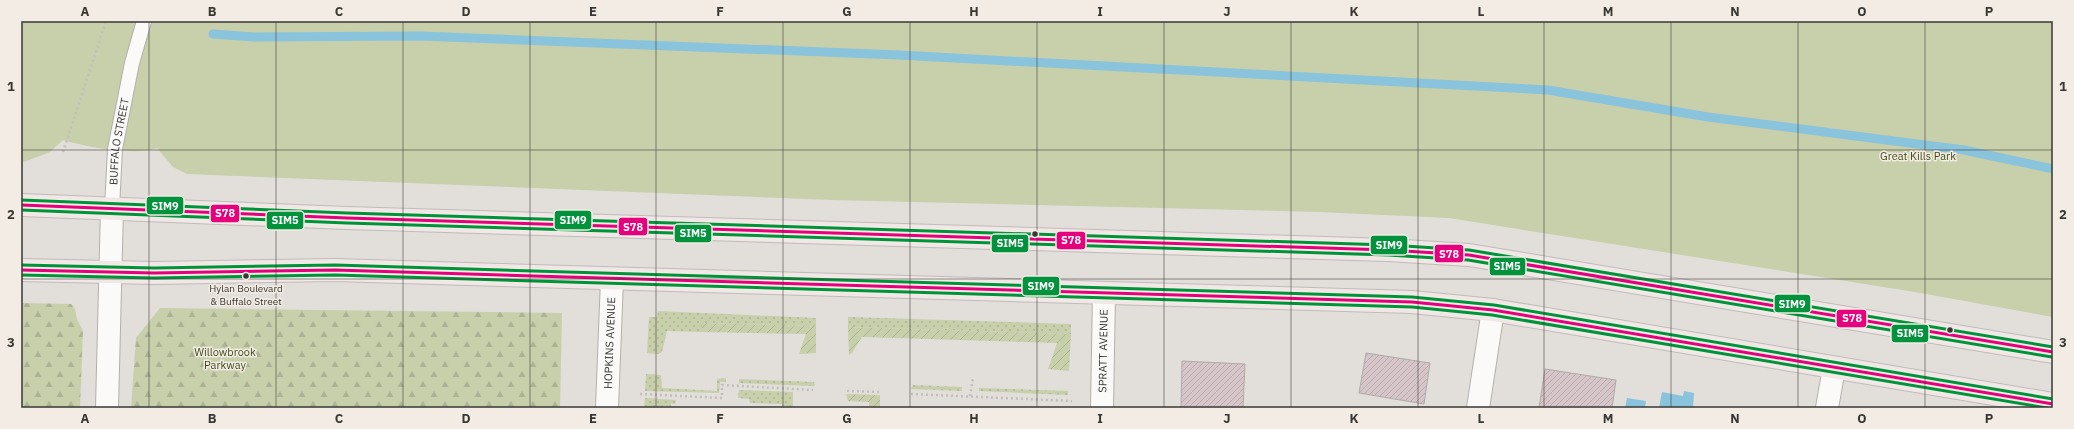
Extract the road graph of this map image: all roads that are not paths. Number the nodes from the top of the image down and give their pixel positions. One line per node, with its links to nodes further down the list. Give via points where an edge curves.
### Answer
1 (144, 21): 3 (lane, BUFFALO STREET, via 132,63 115,149)
2 (21, 206): 3 (main road)
3 (112, 208): 5 (street, BUFFALO STREET); 9 (main road, via 355,218 1388,250 1469,255)
4 (21, 270): 5 (main road)
5 (110, 272): 6 (main road, via 335,270); 12 (street, BUFFALO STREET)
6 (612, 279): 7 (main road); 13 (street, HOPKINS AVENUE)
7 (1104, 294): 8 (main road, via 1412,302); 14 (street, SPRATT AVENUE)
8 (1493, 310): 10 (main road); 15 (street)
9 (2053, 352)
10 (1834, 368): 11 (main road); 16 (street)
11 (2053, 404)
12 (107, 408)
13 (607, 408)
14 (1102, 408)
15 (1478, 408)
16 (1827, 408)

